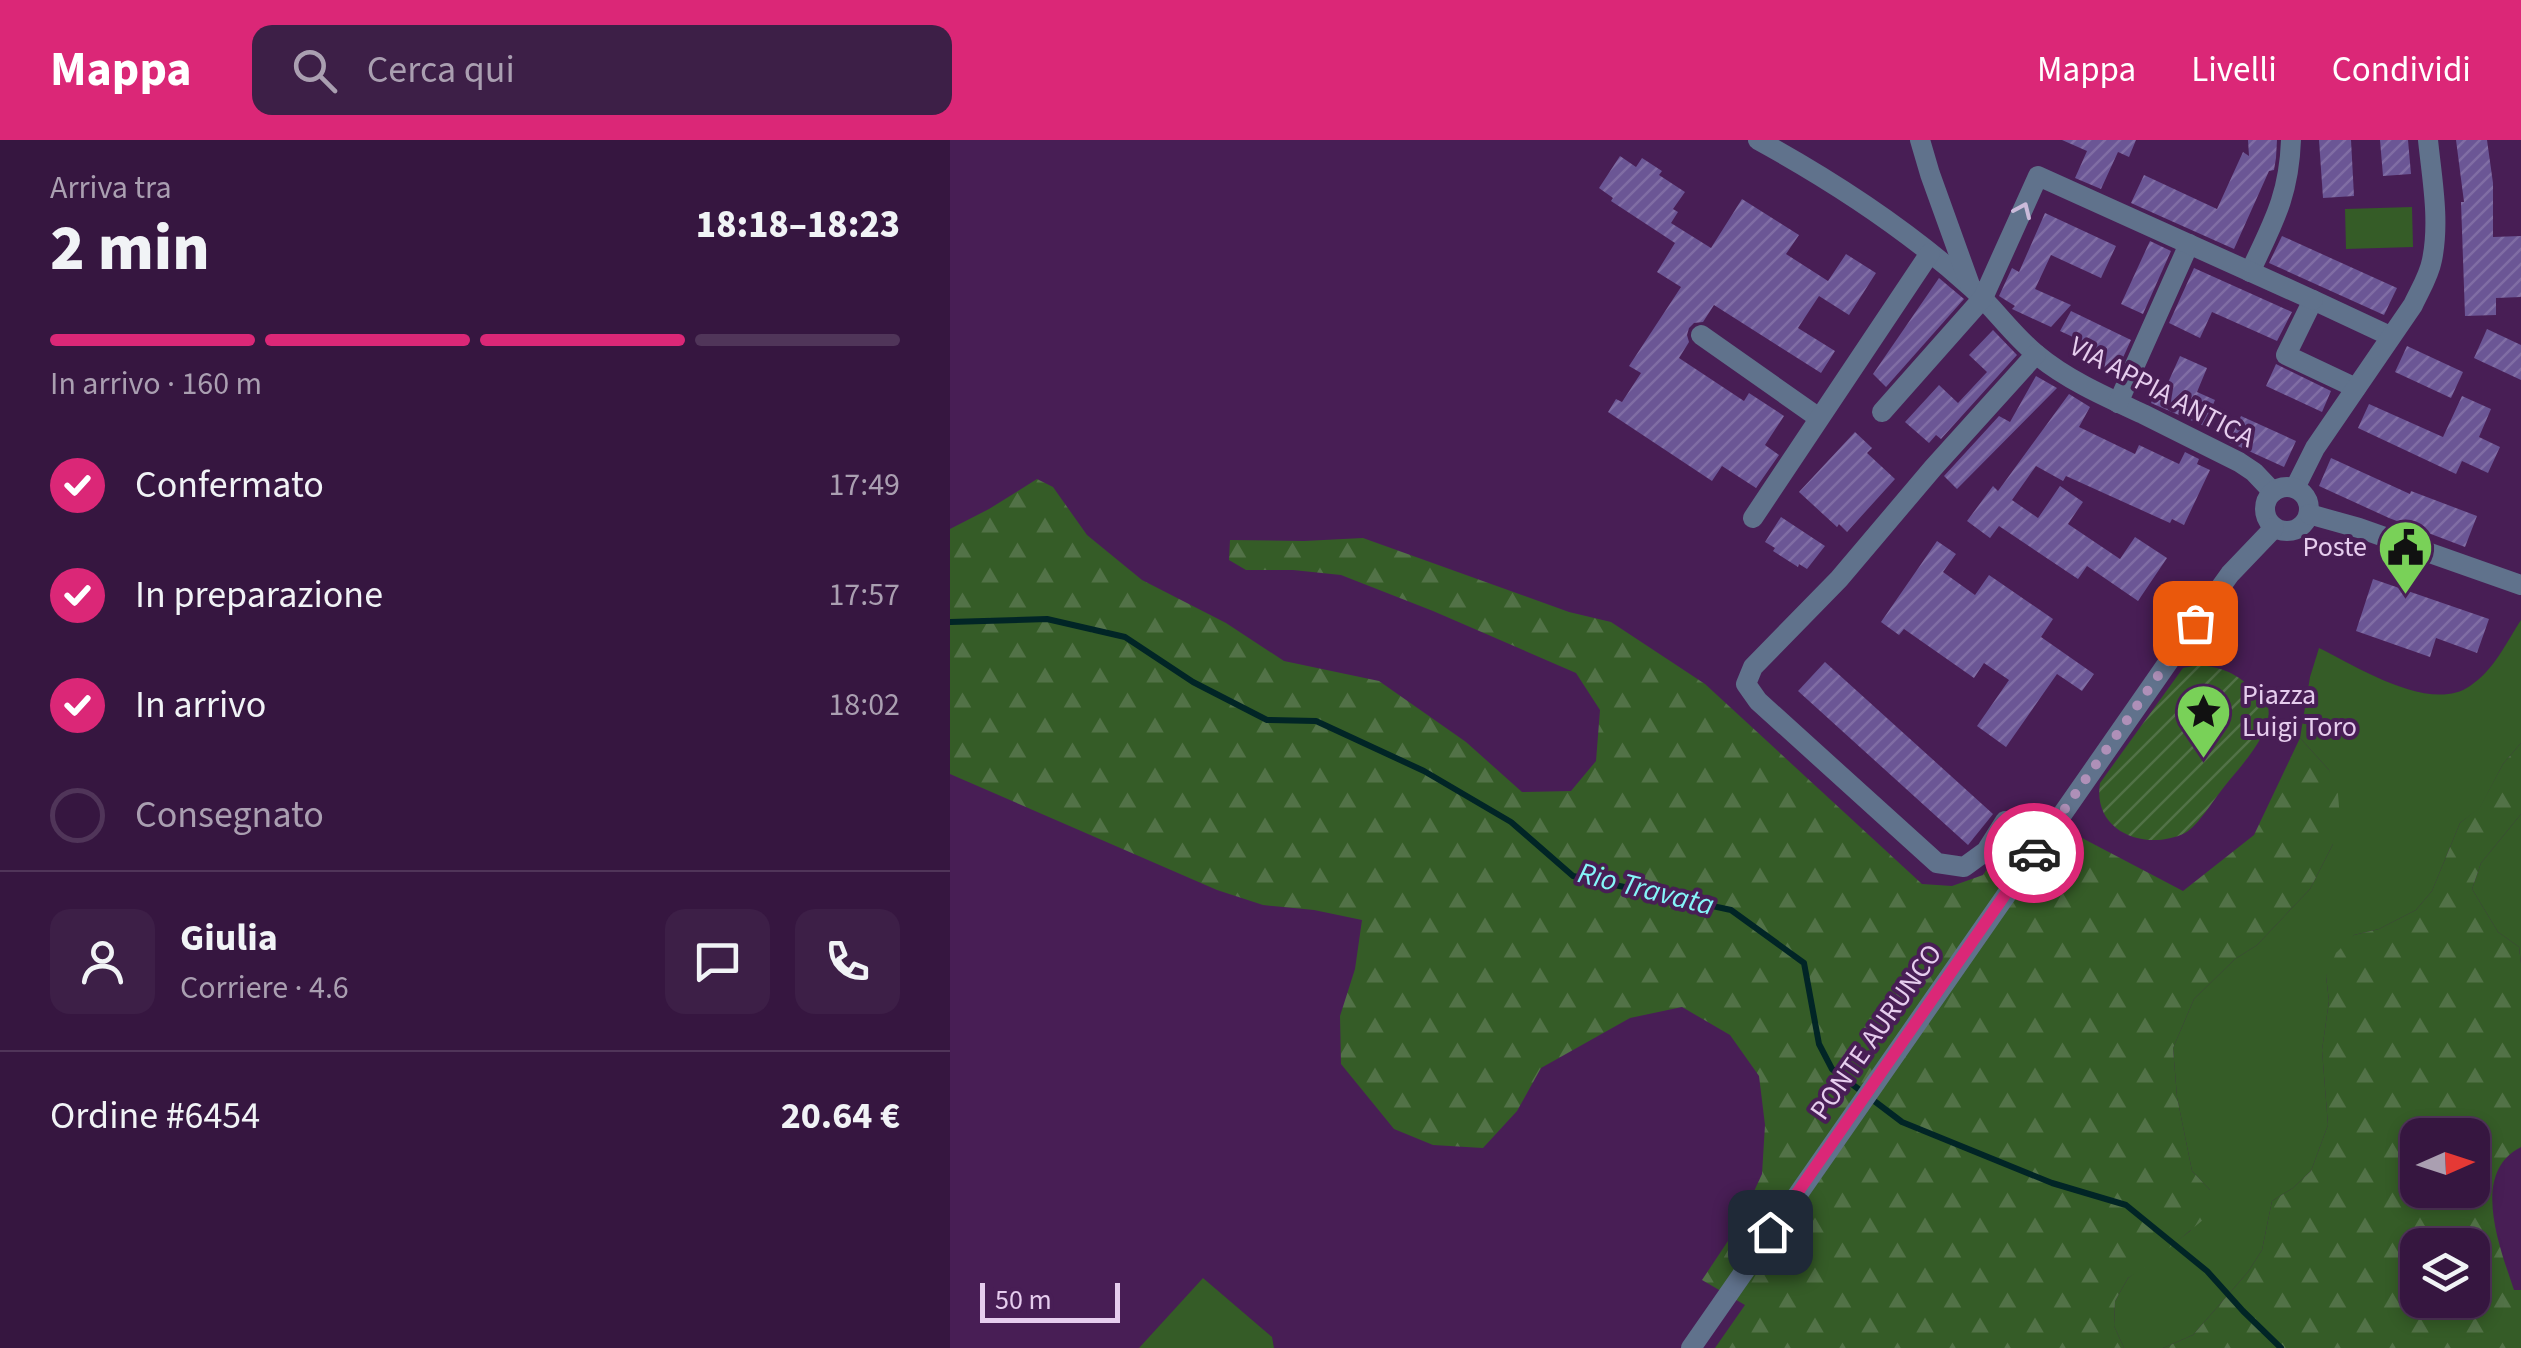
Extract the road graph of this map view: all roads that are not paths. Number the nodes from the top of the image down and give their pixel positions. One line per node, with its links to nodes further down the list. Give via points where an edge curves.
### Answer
1 (1758, 140): 6 (street)
2 (1920, 140): 8 (street, VIA APPIA ANTICA)
3 (2290, 140): 7 (street, via 2283,201)
4 (2428, 140): 11 (street, via 2432,262)
5 (2189, 244): 7 (street); 8 (street, one-way to 5, via 2038,176); 14 (street)
6 (1930, 252): 8 (street); 16 (street)
7 (2250, 272): 9 (street)
8 (1977, 293): 12 (street, VIA APPIA ANTICA); 15 (street)
9 (2312, 300): 11 (street); 13 (street, via 2286,356)
10 (1700, 336): 16 (street)
11 (2390, 336): 13 (street)
12 (2036, 354): 14 (street, VIA APPIA ANTICA); 23 (street, via 1839,579 1753,666 1746,684 1937,863 1964,867 1986,851)
13 (2356, 388): 17 (street)
14 (2118, 403): 18 (street, VIA APPIA ANTICA, via 2239,462)
15 (1882, 412)
16 (1819, 418): 20 (street)
17 (2294, 488): 18 (street); 19 (street, via 2305,495)
18 (2273, 492): 21 (street, via 2265,510)
19 (2310, 514): 21 (street, via 2296,530); 22 (street)
20 (1753, 518)
21 (2274, 528): 24 (street, PONTE AURUNCO, via 2220,588)
22 (2521, 586)
23 (2005, 821)
24 (1691, 1348)

